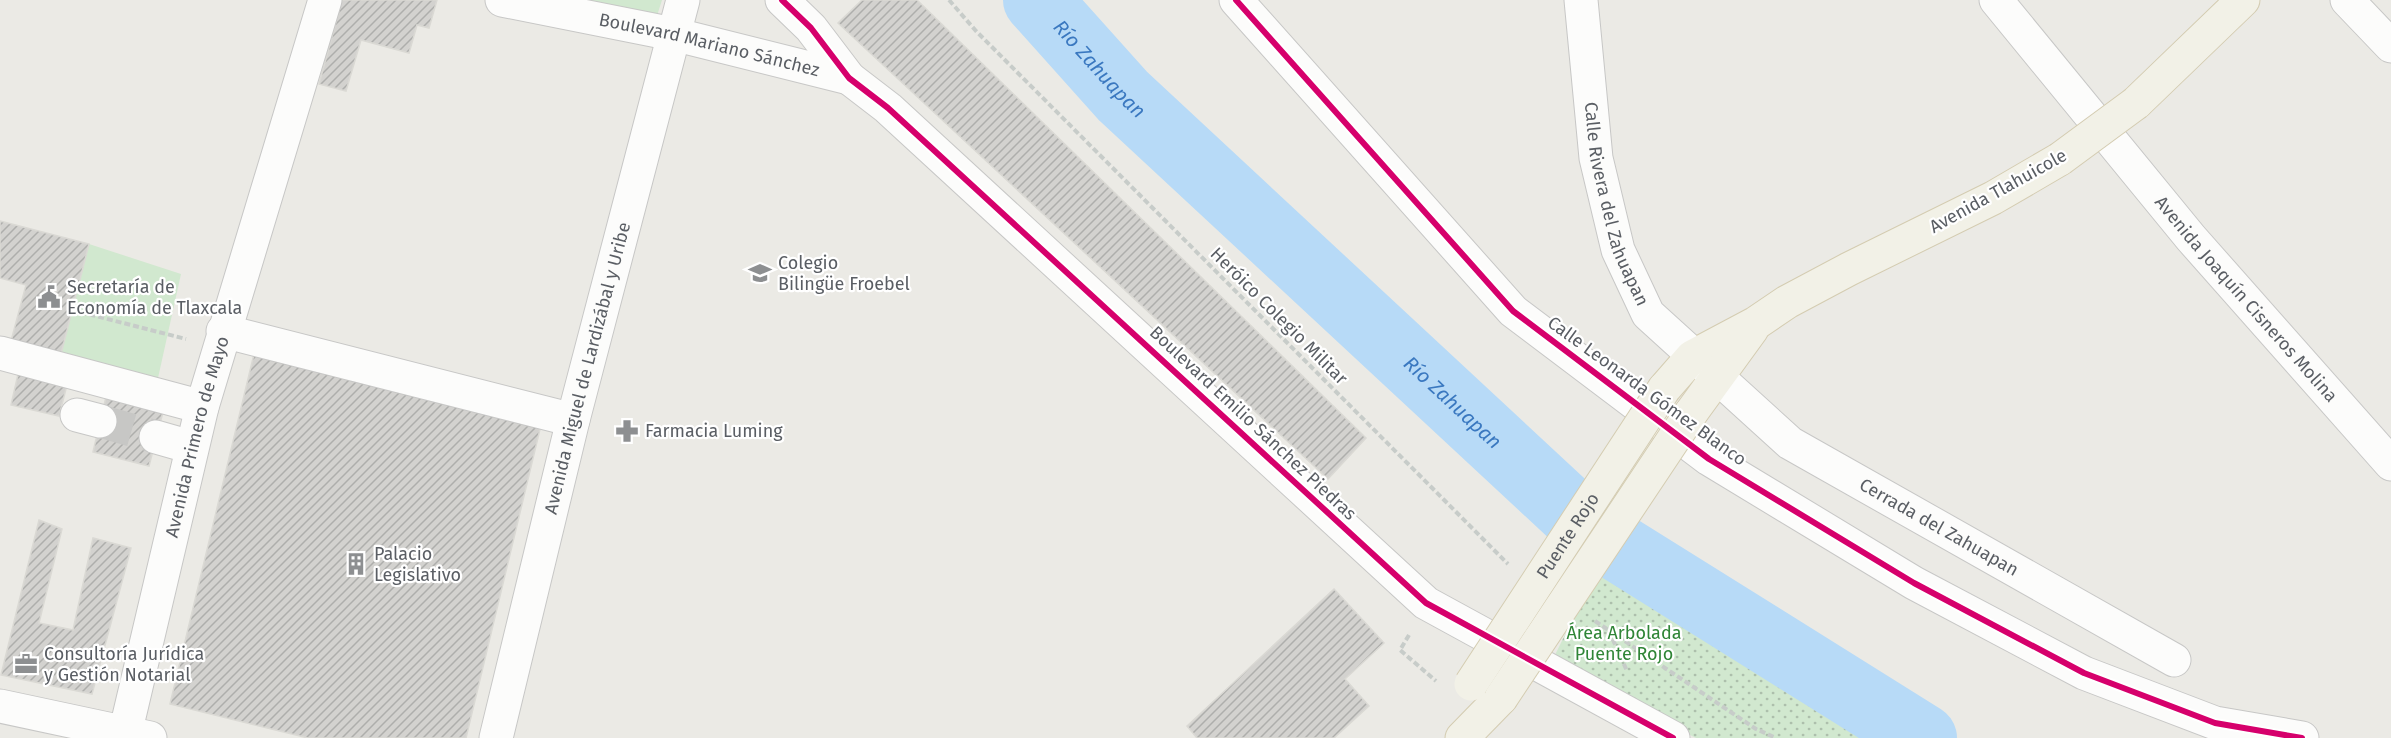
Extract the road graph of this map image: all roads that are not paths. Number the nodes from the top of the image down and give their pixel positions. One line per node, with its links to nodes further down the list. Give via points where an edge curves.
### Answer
1 (325, 0): 14 (street, Avenida Primero de Mayo)
2 (502, 0): 10 (street, Boulevard Mariano Sánchez)
3 (683, 0): 10 (street, Avenida Miguel de Lardizábal y Uribe)
4 (782, 0): 12 (street, Boulevard Mariano Sánchez, via 811,28)
5 (1236, 0): 31 (street, Calle Leonarda Gómez Blanco, via 1513,311 1709,459 1914,583 2084,673 2215,723)
6 (1581, 0): 16 (street, Calle Rivera del Zahuapan, via 1596,158 1618,250 1648,314)
7 (1996, 0): 24 (street, Avenida Joaquín Cisneros Molina, via 2191,238)
8 (2243, 0): 13 (main road, Avenida Tlahuicole, bridge, via 2136,102 2060,159 1993,198 1787,302)
9 (2347, 0): 11 (street)
10 (673, 34): 12 (street, Boulevard Mariano Sánchez); 21 (street, Avenida Miguel de Lardizábal y Uribe)
11 (2391, 46)
12 (849, 78): 30 (street, Boulevard Emilio Sánchez Piedras, via 888,108 1426,603)
13 (1756, 323): 16 (main road, Avenida Tlahuicole); 17 (main road, Avenida Tlahuicole)
14 (221, 340): 19 (street, Avenida Primero de Mayo); 21 (street)
15 (0, 352): 19 (street)
16 (1692, 357): 17 (street, Calle Rivera del Zahuapan); 18 (main road, Avenida Tlahuicole)
17 (1716, 378): 20 (main road, Avenida Tlahuicole); 25 (street, Cerrada del Zahuapan, via 1790,443)
18 (1664, 389): 29 (main road, Puente Rojo, bridge, via 1468,694)
19 (202, 406): 23 (street, Avenida Primero de Mayo)
20 (1691, 413): 29 (main road, Puente Rojo, bridge, via 1501,698)
21 (573, 420): 28 (street, Avenida Miguel de Lardizábal y Uribe)
22 (156, 437): 23 (street)
23 (191, 447): 27 (street, Avenida Primero de Mayo)
24 (2391, 464)
25 (2174, 660)
26 (0, 706): 27 (street)
27 (133, 736)
28 (496, 738)
29 (1461, 738)
30 (1673, 738)
31 (2302, 738)

